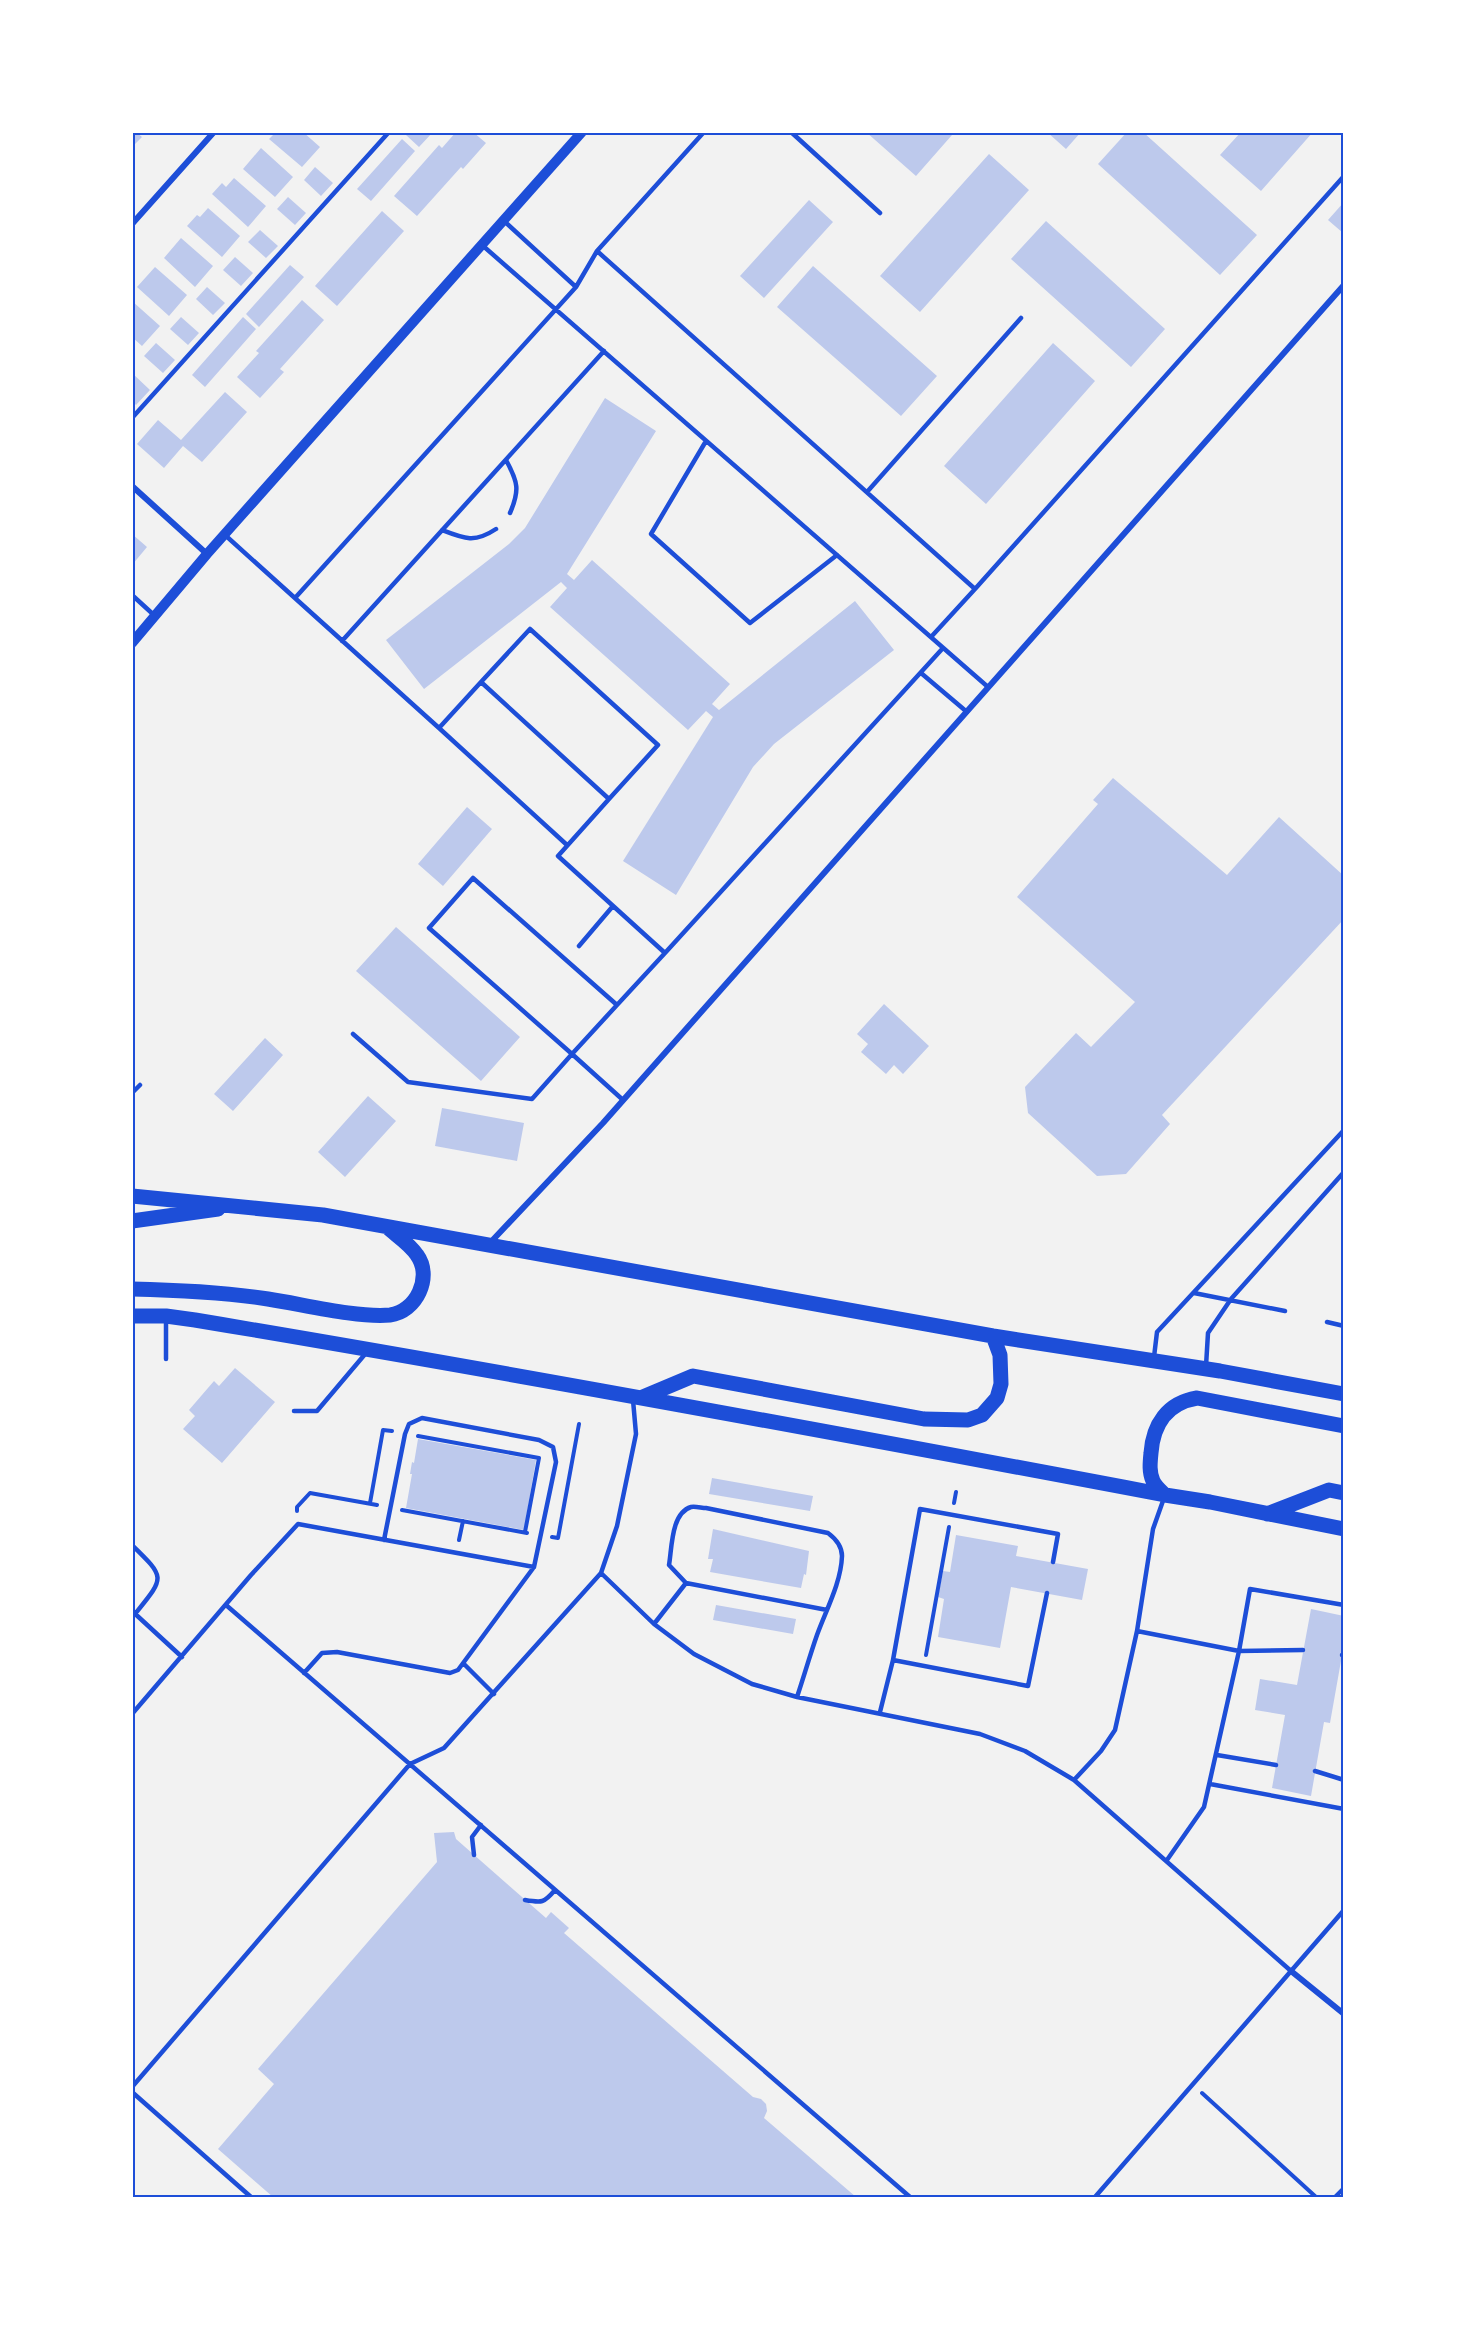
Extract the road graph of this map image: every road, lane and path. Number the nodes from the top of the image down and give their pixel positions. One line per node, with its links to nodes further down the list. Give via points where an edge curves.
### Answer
1 (214, 132): 9 (street)
2 (389, 132): 17 (lane)
3 (582, 132): 8 (street)
4 (704, 132): 11 (lane)
5 (791, 132): 7 (lane)
6 (1344, 176): 28 (lane)
7 (880, 213)
8 (504, 221): 10 (street); 13 (lane)
9 (132, 224)
10 (482, 245): 14 (lane); 25 (street)
11 (597, 251): 13 (lane); 21 (lane)
12 (1344, 285): 38 (street)
13 (576, 287): 14 (lane)
14 (556, 309): 16 (lane); 30 (lane)
15 (1021, 318): 21 (lane)
16 (604, 351): 18 (lane); 19 (lane)
17 (132, 418)
18 (706, 441): 27 (lane); 27 (lane, via 651,534 750,623)
19 (506, 460): 22 (lane, via 516,478 517,496); 24 (lane)
20 (132, 486): 26 (street)
21 (867, 492): 28 (lane)
22 (510, 513)
23 (496, 529): 24 (lane, via 483,537 461,538)
24 (442, 530): 33 (lane)
25 (224, 534): 26 (street); 30 (lane)
26 (207, 554): 31 (street)
27 (837, 555): 32 (lane)
28 (975, 589): 32 (lane)
29 (132, 595): 31 (lane)
30 (294, 598): 33 (lane)
31 (155, 616): 34 (street)
32 (931, 637): 35 (lane)
33 (342, 641): 40 (lane)
34 (132, 643)
35 (943, 648): 36 (lane); 38 (lane)
36 (921, 673): 39 (lane); 45 (lane)
37 (481, 682): 40 (lane); 41 (lane); 41 (lane, via 530,629 658,745)
38 (988, 687): 39 (street)
39 (967, 712): 51 (street)
40 (439, 728): 42 (lane)
41 (609, 799): 42 (lane)
42 (567, 845): 43 (lane, via 558,856)
43 (613, 906): 44 (lane); 45 (lane)
44 (579, 946)
45 (665, 954): 46 (lane)
46 (617, 1005): 48 (lane); 48 (lane, via 473,878 429,928)
47 (353, 1034): 48 (lane, via 408,1082 532,1099)
48 (572, 1054): 51 (lane)
49 (140, 1084): 50 (lane)
50 (132, 1093)
51 (623, 1100): 58 (street)
52 (1344, 1130): 60 (lane)
53 (1344, 1172): 61 (lane)
54 (132, 1196): 55 (main road)
55 (239, 1206): 56 (main road); 57 (main road)
56 (132, 1221)
57 (385, 1226): 58 (main road); 59 (main road, via 419,1257 423,1284 406,1309 391,1315 186,1290)
58 (489, 1244): 67 (main road)
59 (132, 1289)
60 (1194, 1293): 61 (lane); 70 (lane, via 1157,1332)
61 (1231, 1299): 62 (lane); 71 (lane, via 1208,1333)
62 (1285, 1311)
63 (132, 1316): 64 (main road)
64 (166, 1316): 68 (main road); 69 (lane)
65 (1327, 1322): 66 (lane)
66 (1344, 1326)
67 (993, 1336): 70 (main road); 73 (main road, via 1000,1355 1001,1384 997,1398 982,1415 968,1420 924,1419 693,1376)
68 (369, 1349): 73 (main road); 74 (lane, via 318,1412)
69 (166, 1359)
70 (1154, 1361): 71 (main road)
71 (1206, 1369): 72 (main road)
72 (1344, 1394)
73 (638, 1396): 80 (main road); 97 (lane, via 636,1434 617,1527)
74 (294, 1411)
75 (579, 1424): 91 (path, via 558,1538)
76 (1344, 1425): 80 (main road, via 1197,1398 1186,1400 1163,1416 1152,1436 1150,1470 1156,1486)
77 (392, 1431): 81 (path, via 383,1430)
78 (418, 1436): 89 (path, via 539,1458)
79 (1344, 1493): 85 (main road, via 1329,1490)
80 (1165, 1495): 85 (main road); 105 (lane, via 1153,1529)
81 (370, 1503): 82 (path); 83 (path, via 309,1493)
82 (377, 1505)
83 (297, 1507)
84 (402, 1510): 86 (path)
85 (1267, 1514): 88 (main road)
86 (463, 1521): 89 (path); 93 (path)
87 (950, 1523): 109 (path)
88 (1344, 1529)
89 (525, 1532): 90 (path)
90 (534, 1534)
91 (551, 1537)
92 (384, 1540): 96 (lane); 96 (lane, via 409,1424 422,1418 540,1440 553,1447 556,1462); 100 (lane, via 298,1524)
93 (459, 1542)
94 (132, 1545): 103 (lane, via 159,1576 157,1587)
95 (1053, 1562): 110 (lane, via 1058,1534 920,1509)
96 (534, 1568): 111 (lane)
97 (601, 1573): 104 (lane); 113 (lane)
98 (686, 1583): 102 (lane); 102 (lane, via 669,1565 679,1516 691,1507 706,1508 828,1533 837,1541 842,1554); 104 (lane)
99 (1047, 1593): 110 (lane, via 1028,1686)
100 (226, 1605): 108 (lane); 112 (lane)
101 (1344, 1605): 107 (lane, via 1250,1589)
102 (827, 1610): 114 (lane)
103 (134, 1612): 108 (lane)
104 (654, 1624): 114 (lane, via 694,1654 729,1673)
105 (1137, 1631): 107 (lane); 121 (lane, via 1115,1730)
106 (1303, 1650): 107 (lane)
107 (1239, 1651): 117 (lane)
108 (182, 1656): 116 (lane)
109 (925, 1656)
110 (893, 1660): 115 (lane)
111 (464, 1664): 112 (lane, via 450,1673 337,1652 322,1653); 113 (lane)
112 (304, 1673): 118 (lane)
113 (495, 1694): 118 (lane, via 444,1748)
114 (797, 1697): 115 (lane)
115 (880, 1712): 121 (lane, via 980,1734 1025,1751)
116 (132, 1714)
117 (1217, 1755): 119 (lane); 123 (lane)
118 (410, 1764): 125 (lane); 134 (lane)
119 (1276, 1765)
120 (1315, 1771): 122 (lane)
121 (1074, 1780): 127 (lane)
122 (1344, 1780)
123 (1210, 1784): 124 (lane); 127 (lane, via 1204,1807)
124 (1344, 1809)
125 (481, 1826): 126 (lane, via 472,1837); 128 (lane)
126 (474, 1855)
127 (1167, 1860): 131 (lane)
128 (555, 1890): 129 (lane, via 545,1901); 138 (lane)
129 (525, 1900)
130 (1344, 1910): 131 (lane)
131 (1291, 1971): 132 (street); 133 (lane)
132 (1344, 2014)
133 (1193, 2084): 139 (lane); 140 (path)
134 (132, 2087)
135 (132, 2092): 137 (lane)
136 (1344, 2188): 141 (path)
137 (251, 2197)
138 (910, 2197)
139 (1095, 2197)
140 (1316, 2197)
141 (1335, 2197)

